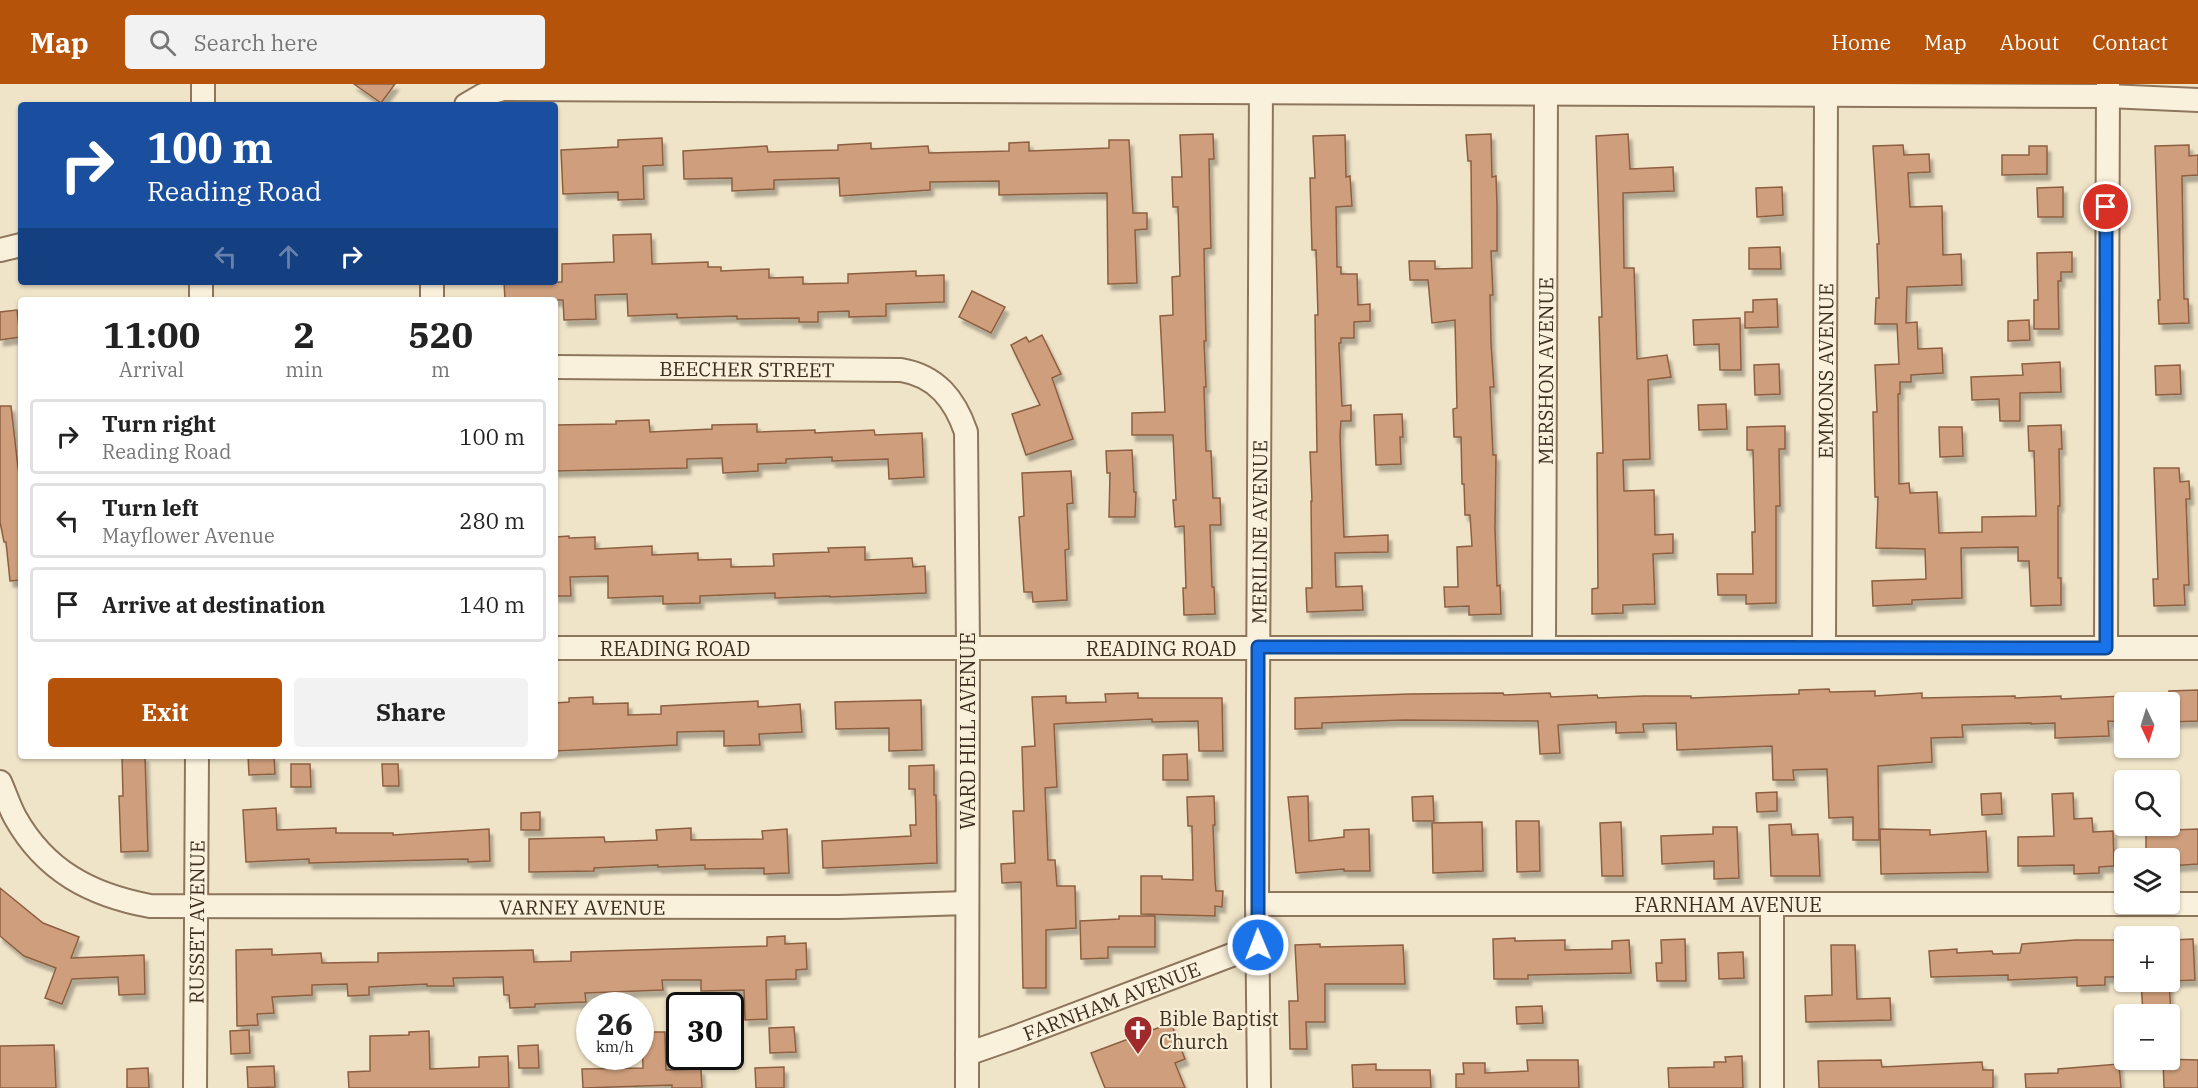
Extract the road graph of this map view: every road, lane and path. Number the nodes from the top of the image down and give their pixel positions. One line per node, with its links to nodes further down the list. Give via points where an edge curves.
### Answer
1 (203, 84): 7 (street)
2 (1261, 88): 4 (street); 8 (street, via 503,89); 14 (street, MERILINE AVENUE)
3 (2108, 90): 5 (street); 6 (street); 18 (street)
4 (1546, 93): 5 (street); 15 (street, MERSHON AVENUE)
5 (1826, 95): 16 (street, EMMONS AVENUE)
6 (2198, 100)
7 (203, 102)
8 (471, 102)
9 (18, 246): 10 (street)
10 (0, 250)
11 (558, 367): 12 (street, BEECHER STREET, via 902,370)
12 (936, 384): 13 (street, WARD HILL AVENUE, via 959,412 966,432)
13 (968, 647): 14 (street, READING ROAD); 17 (street, READING ROAD); 22 (street, WARD HILL AVENUE)
14 (1258, 647): 15 (street, READING ROAD); 23 (street, MERILINE AVENUE)
15 (1544, 647): 16 (street, READING ROAD)
16 (1824, 647): 18 (street, READING ROAD)
17 (558, 648)
18 (2106, 648): 19 (street, READING ROAD)
19 (2198, 648)
20 (197, 759): 26 (street, RUSSET AVENUE)
21 (0, 782): 26 (street, VARNEY AVENUE, via 26,835 71,878 119,900 150,906)
22 (967, 903): 26 (street, VARNEY AVENUE, via 839,907); 28 (street, WARD HILL AVENUE)
23 (1257, 904): 24 (street, FARNHAM AVENUE); 27 (street, MERILINE AVENUE)
24 (1772, 904): 25 (street, FARNHAM AVENUE); 32 (street)
25 (2198, 904)
26 (197, 907): 29 (street, RUSSET AVENUE)
27 (1258, 945): 28 (street, FARNHAM AVENUE); 31 (street, MERILINE AVENUE)
28 (967, 1054): 30 (street, WARD HILL AVENUE)
29 (195, 1088)
30 (967, 1088)
31 (1259, 1088)
32 (1772, 1088)

